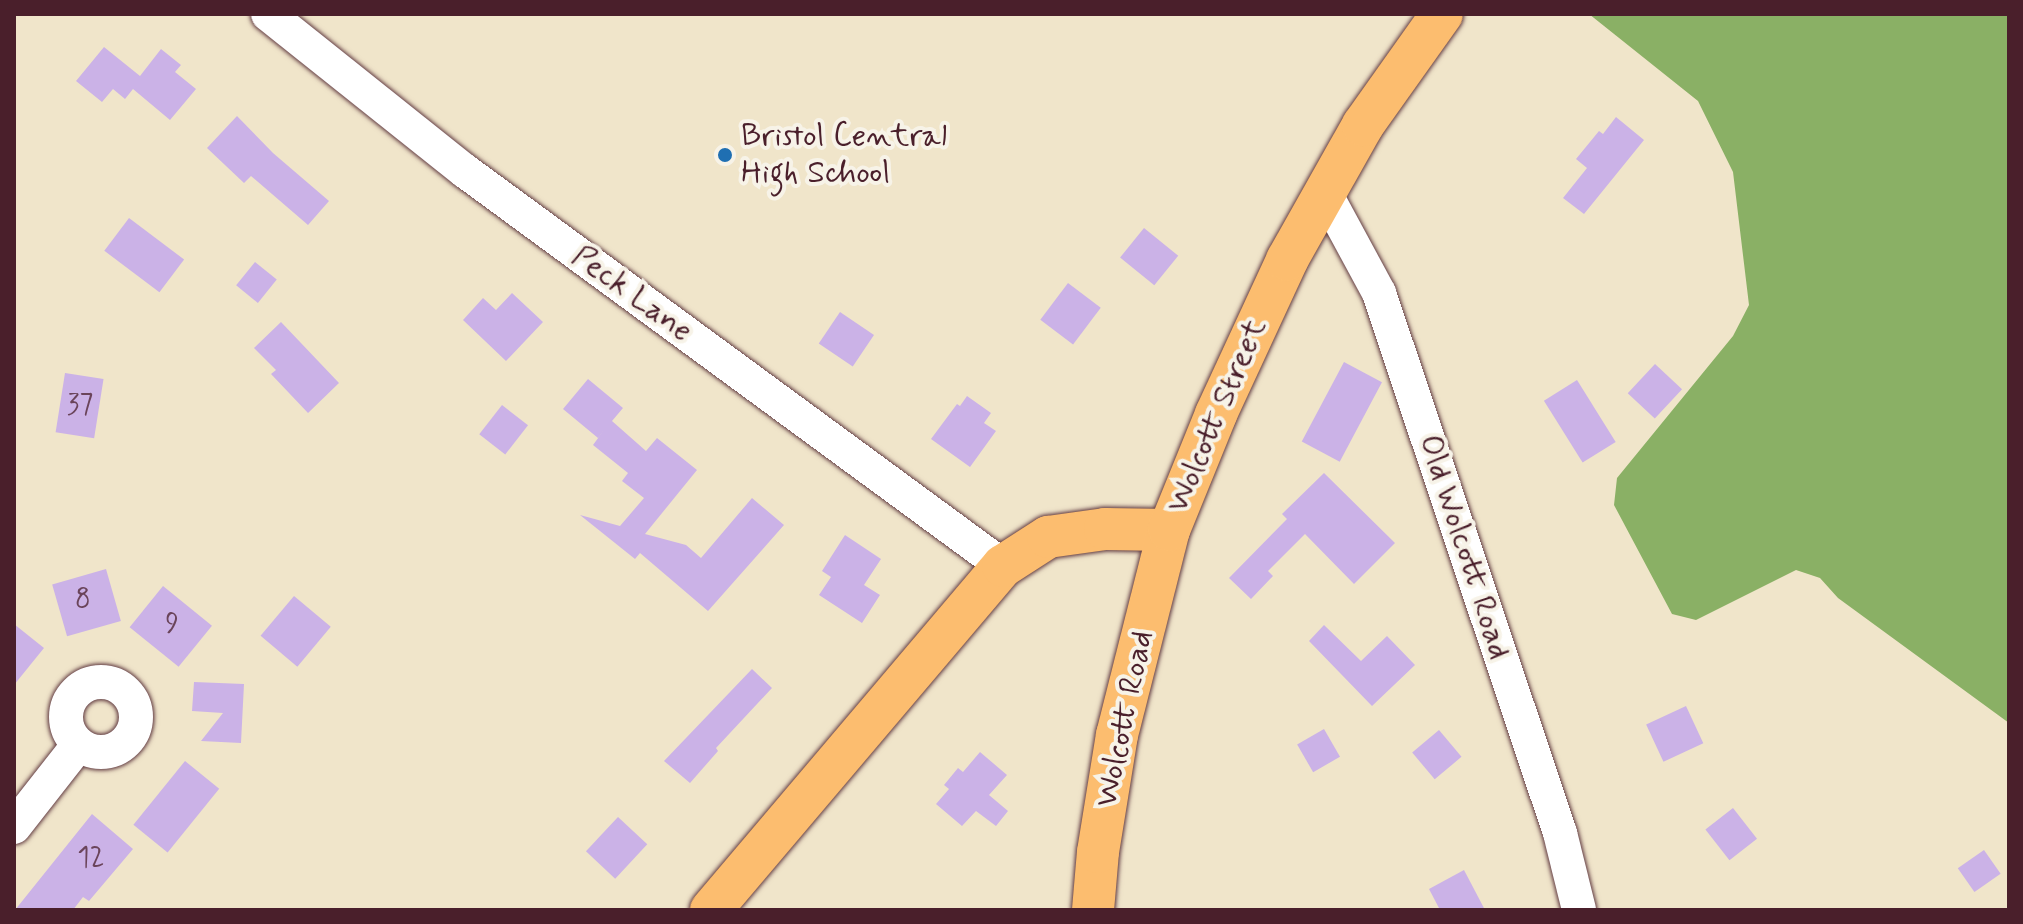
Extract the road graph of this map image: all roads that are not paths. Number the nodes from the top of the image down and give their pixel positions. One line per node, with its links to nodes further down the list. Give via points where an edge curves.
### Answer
1 (268, 14): 5 (street, Peck Lane, via 465,171)
2 (1442, 14): 3 (main road, Wolcott Street, via 1363,125)
3 (1325, 193): 4 (main road, Wolcott Street, via 1263,308); 10 (street, Old Wolcott Road, via 1379,293 1560,833)
4 (1169, 530): 5 (main road, Wolcott Street, via 1105,529 1048,537); 9 (main road, Wolcott Road, via 1117,735)
5 (1003, 566): 8 (main road, Wolcott Street)
6 (79, 744): 7 (street)
7 (14, 827)
8 (711, 910)
9 (1093, 910)
10 (1579, 910)

